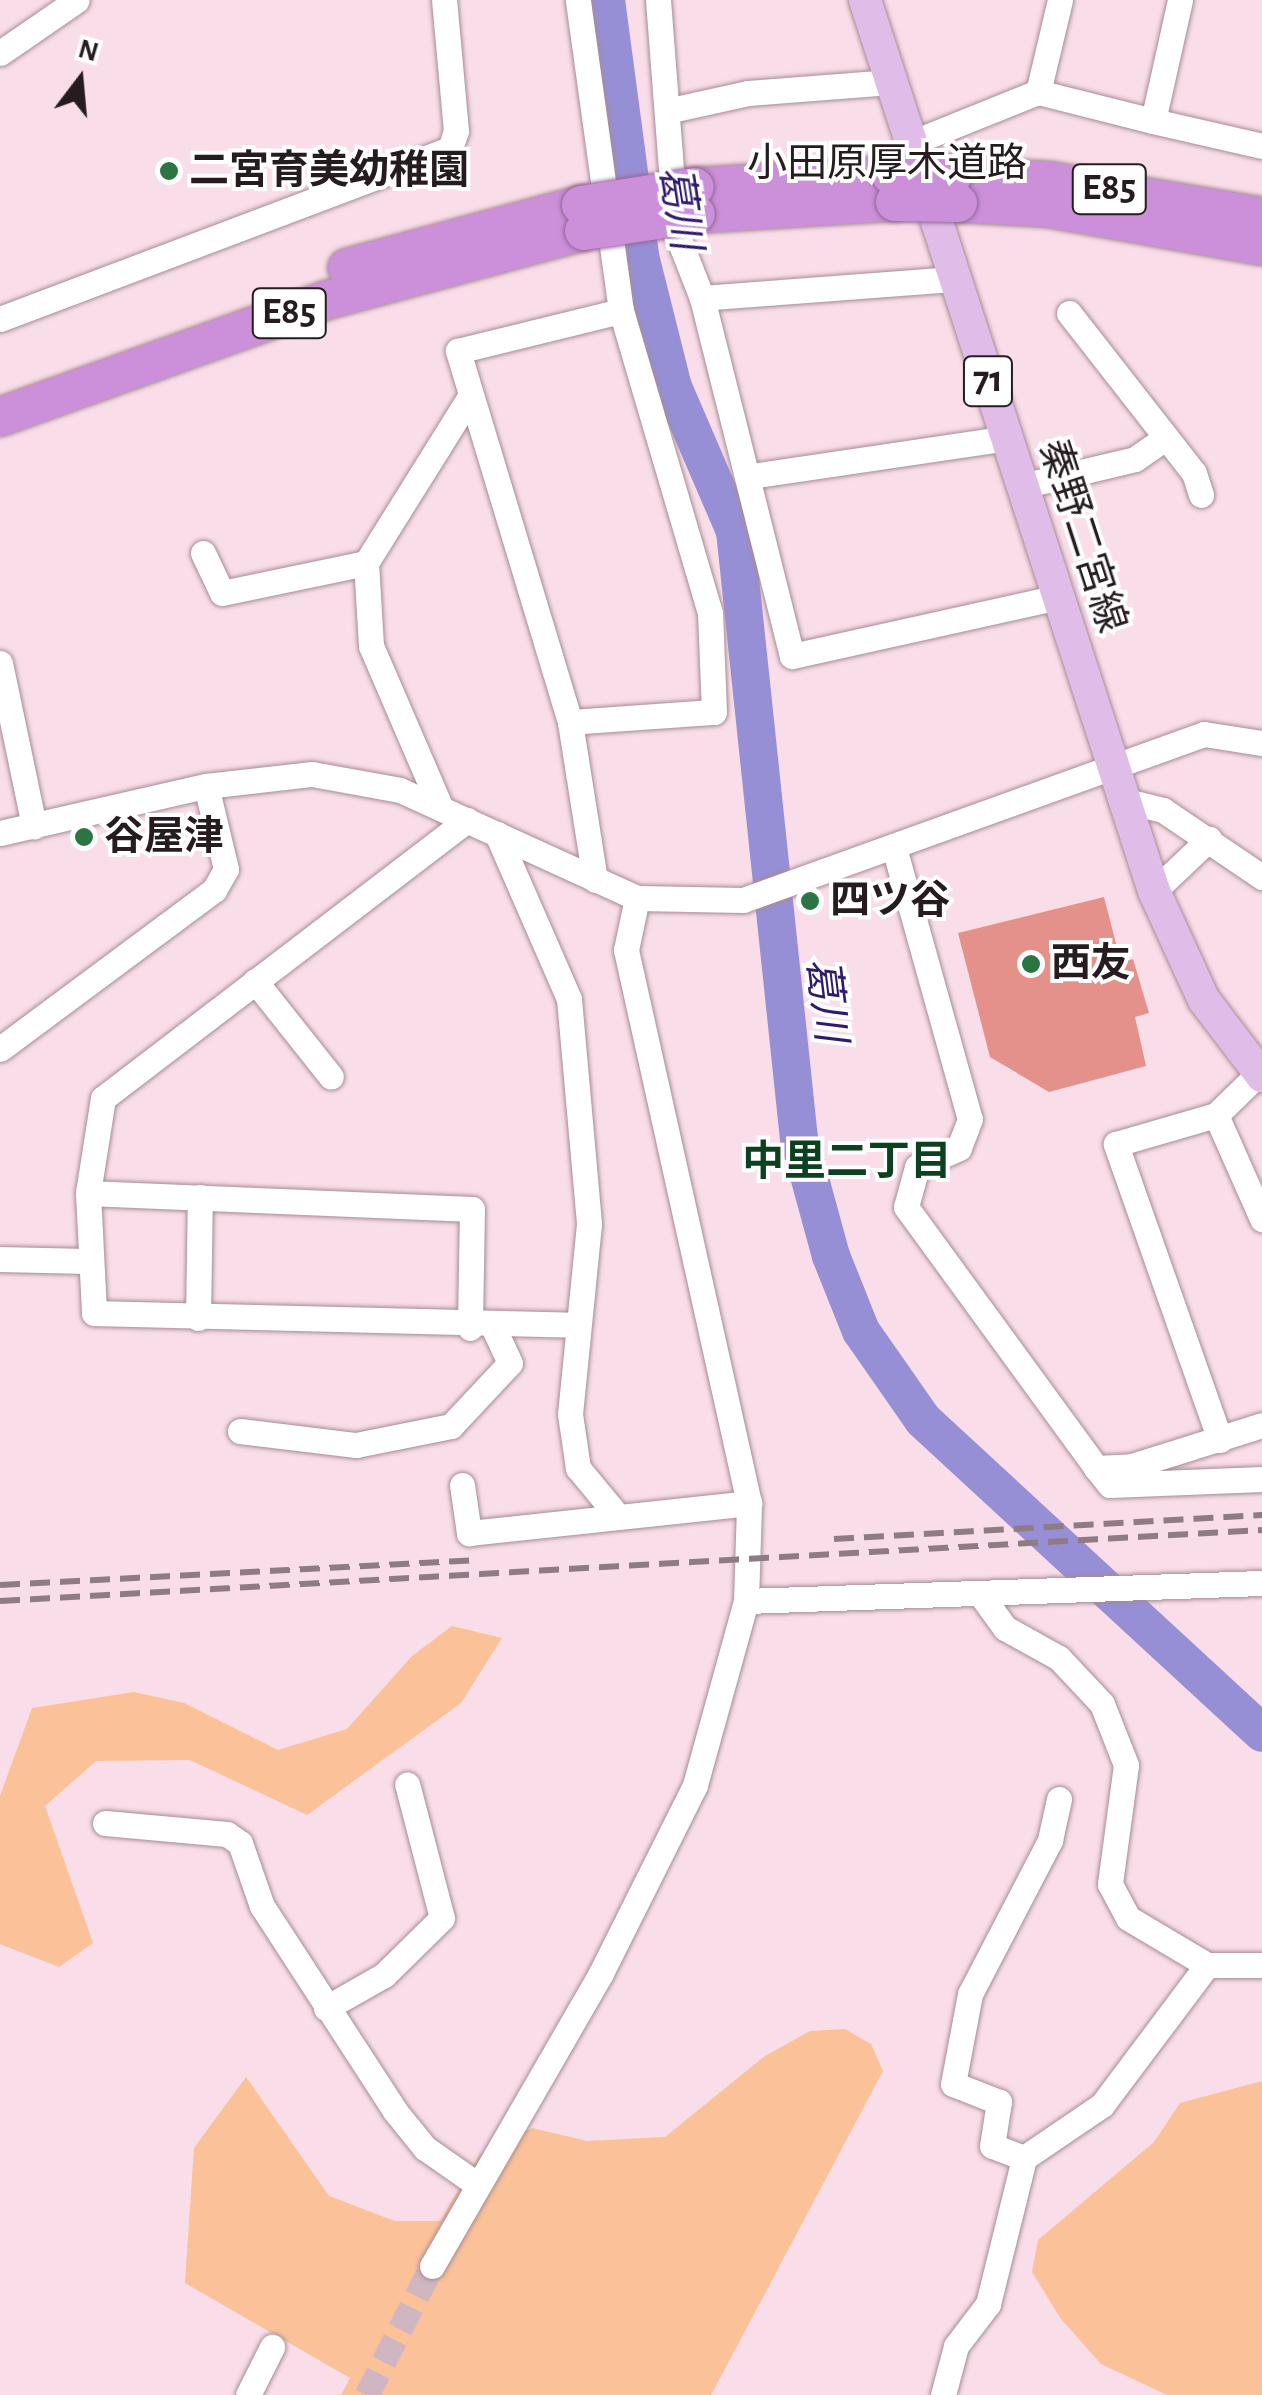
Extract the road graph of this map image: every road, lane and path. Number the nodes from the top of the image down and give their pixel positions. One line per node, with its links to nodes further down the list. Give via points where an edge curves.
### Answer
1 (77, 0): 8 (street)
2 (444, 0): 23 (street, via 456,130 450,149)
3 (578, 0): 21 (street)
4 (658, 0): 11 (street)
5 (864, 0): 9 (main road, 秦野二宮線 / 71)
6 (1060, 0): 10 (street)
7 (1180, 0): 12 (street)
8 (0, 54)
9 (891, 82): 11 (street, via 748,93); 13 (main road, 秦野二宮線 / 71)
10 (1038, 92): 12 (street); 13 (street)
11 (672, 110): 20 (street, via 676,232)
12 (1153, 120): 14 (street)
13 (910, 143): 19 (main road, 秦野二宮線 / 71)
14 (1262, 146)
15 (956, 189): 16 (highway, 小田原厚木道路 / E85, via 1050,181); 17 (highway, 小田原厚木道路 / E85, bridge, via 695,200); 18 (highway, 小田原厚木道路 / E85)
16 (1262, 217)
17 (583, 218): 24 (highway, 小田原厚木道路 / E85, via 318,276); 26 (highway, 小田原厚木道路 / E85, via 327,300)
18 (1262, 246)
19 (954, 279): 20 (street); 28 (main road, 秦野二宮線 / 71)
20 (702, 298): 29 (street)
21 (621, 311): 25 (street, via 458,351); 36 (street, via 710,613 714,712)
22 (1069, 313): 27 (street)
23 (0, 319)
24 (0, 390)
25 (470, 398): 33 (street); 36 (street)
26 (0, 417)
27 (1166, 437): 30 (street, via 1135,459); 31 (street)
28 (1007, 438): 29 (street); 30 (main road, 秦野二宮線 / 71)
29 (751, 476): 34 (street, via 792,656)
30 (1022, 486): 34 (main road, 秦野二宮線 / 71)
31 (1201, 495)
32 (203, 553): 33 (street, via 222,593)
33 (366, 563): 42 (street, via 371,646)
34 (1058, 598): 39 (main road, 秦野二宮線 / 71)
35 (0, 663): 37 (street)
36 (570, 722): 50 (street)
37 (7, 728): 44 (street)
38 (1262, 743): 39 (street, via 1204,734)
39 (1109, 764): 41 (main road, 秦野二宮線 / 71); 48 (street)
40 (206, 786): 42 (street, via 312,774); 44 (street); 54 (street, via 226,869 214,890)
41 (1122, 800): 47 (street, via 1162,810); 51 (main road, 秦野二宮線 / 71)
42 (440, 806): 43 (street)
43 (467, 820): 46 (street); 53 (street)
44 (34, 826): 45 (street)
45 (0, 832)
46 (497, 834): 50 (street); 64 (street, via 559,973 576,1042 589,1224)
47 (1209, 839): 49 (street); 51 (street)
48 (895, 851): 52 (street, via 743,900); 69 (street, via 970,1119 959,1148 917,1167 906,1207)
49 (1262, 877)
50 (596, 880): 52 (street)
51 (1154, 891): 55 (main road, 秦野二宮線 / 71, via 1204,1000)
52 (636, 898): 72 (street, via 626,950)
53 (255, 981): 56 (street); 58 (street, via 104,1098)
54 (0, 1049)
55 (1261, 1074): 57 (street)
56 (331, 1077)
57 (1216, 1115): 60 (street); 68 (street, via 1116,1144)
58 (88, 1193): 59 (street); 62 (street)
59 (200, 1198): 63 (street); 65 (street, via 472,1209)
60 (1262, 1219)
61 (0, 1259): 62 (street)
62 (86, 1261): 63 (street, via 94,1313)
63 (198, 1318): 65 (street)
64 (572, 1326): 65 (street); 73 (street, via 578,1468)
65 (482, 1327): 67 (street, via 510,1363 451,1426 356,1445)
66 (1262, 1425): 68 (street)
67 (240, 1431)
68 (1220, 1440): 69 (street)
69 (1096, 1468): 70 (street, via 1110,1485)
70 (1262, 1478)
71 (462, 1485): 73 (street, via 469,1533)
72 (749, 1503): 73 (street); 76 (street)
73 (616, 1514)
74 (1262, 1582): 75 (street)
75 (981, 1595): 76 (street); 80 (street, via 1005,1628 1059,1658 1102,1704 1126,1765 1110,1884 1128,1918)
76 (746, 1600): 84 (street, via 695,1785 601,1973)
77 (407, 1784): 82 (street, via 442,1918 384,1975)
78 (1060, 1799): 83 (street, via 1050,1840 970,1994 953,2084 999,2102 992,2146)
79 (105, 1823): 82 (street, via 227,1834 240,1843 262,1906)
80 (1207, 1965): 81 (street); 83 (street, via 1102,2105)
81 (1262, 1965)
82 (326, 2008): 84 (street, via 425,2148)
83 (1024, 2158): 88 (street, via 988,2304 956,2346)
84 (475, 2183): 85 (street)
85 (432, 2266)
86 (272, 2347): 87 (street)
87 (248, 2395)
88 (943, 2395)

